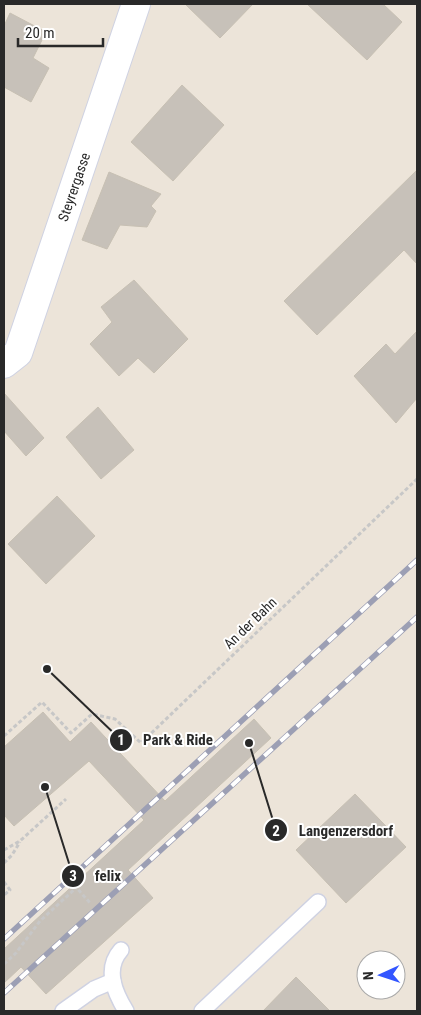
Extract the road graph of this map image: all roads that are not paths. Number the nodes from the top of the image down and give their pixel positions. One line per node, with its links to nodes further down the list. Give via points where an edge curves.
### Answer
1 (136, 4): 2 (street, Steyrergasse, via 18,353)
2 (4, 364)
3 (318, 902): 8 (lane)
4 (121, 950): 5 (lane, via 113,966)
5 (113, 981): 6 (lane, via 94,989); 7 (lane, via 116,995)
6 (63, 1011)
7 (126, 1011)
8 (202, 1011)

